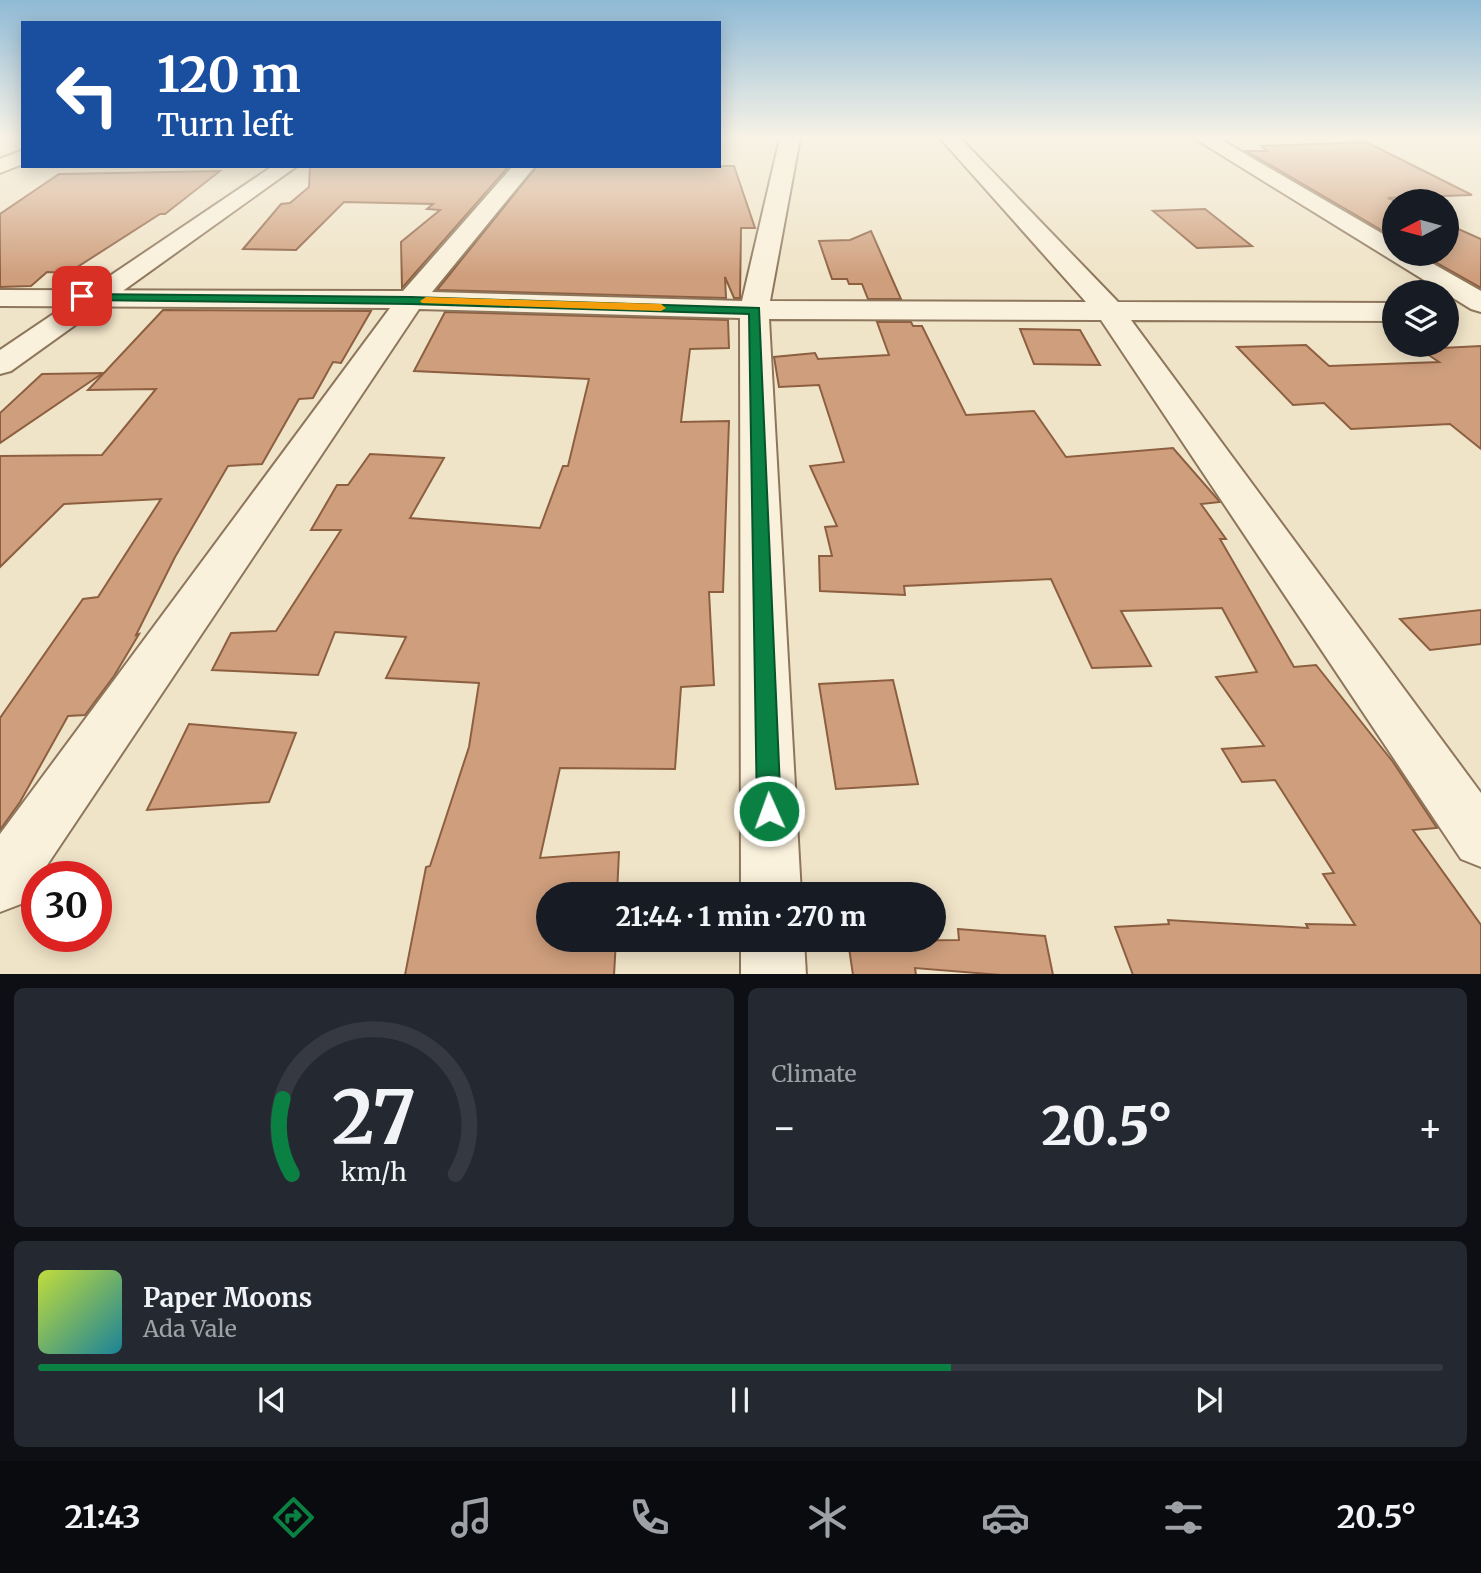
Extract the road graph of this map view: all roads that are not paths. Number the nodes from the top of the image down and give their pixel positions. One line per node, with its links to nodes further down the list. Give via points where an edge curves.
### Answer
1 (230, 183): 9 (street)
2 (262, 183): 10 (street)
3 (510, 183): 12 (street)
4 (780, 183): 15 (street)
5 (991, 183): 14 (street)
6 (1279, 183): 7 (street)
7 (1382, 245)
8 (1418, 266): 13 (street)
9 (62, 296): 10 (street); 11 (street); 19 (street)
10 (102, 296): 12 (street); 20 (street)
11 (0, 298)
12 (411, 300): 15 (street); 23 (street)
13 (1481, 303)
14 (1108, 309): 15 (street); 16 (street); 21 (street)
15 (754, 310): 22 (street)
16 (1382, 312)
17 (1459, 312): 18 (street)
18 (1481, 313)
19 (0, 335)
20 (0, 364)
21 (1481, 840)
22 (771, 882)
23 (0, 883)
24 (773, 952): 25 (street)
25 (774, 974)

